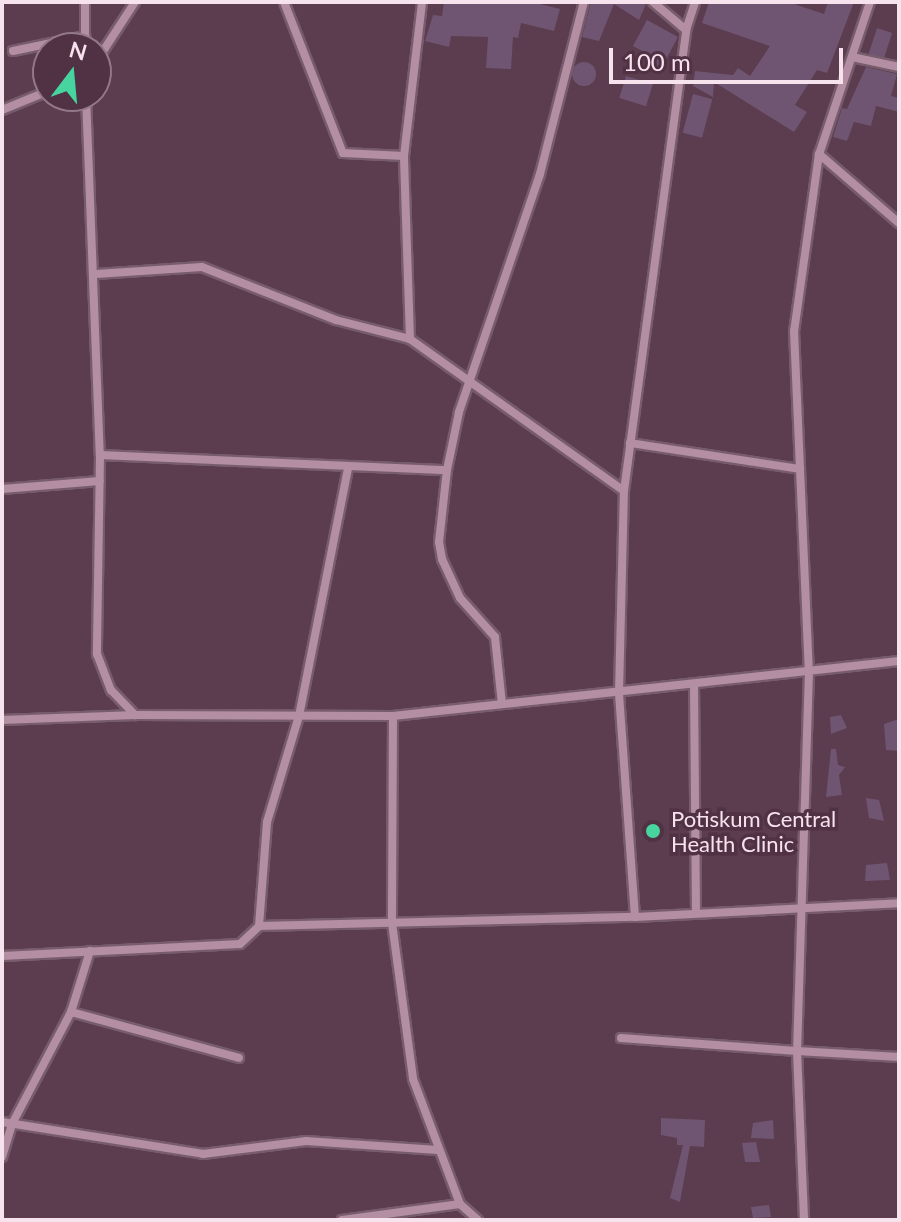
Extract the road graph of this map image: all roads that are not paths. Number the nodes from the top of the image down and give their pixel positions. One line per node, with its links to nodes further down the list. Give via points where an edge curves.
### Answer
1 (85, 2): 10 (street)
2 (135, 2): 11 (street)
3 (284, 2): 20 (street, via 343,153)
4 (422, 2): 20 (street)
5 (584, 2): 24 (street, via 540,174)
6 (653, 2): 9 (street)
7 (695, 2): 9 (street)
8 (870, 2): 14 (street)
9 (686, 30): 25 (street)
10 (85, 32)
11 (112, 37)
12 (32, 47): 13 (street)
13 (13, 51)
14 (852, 57): 15 (street); 19 (street)
15 (899, 67)
16 (32, 98): 17 (street)
17 (2, 110)
18 (87, 112): 22 (street)
19 (819, 154): 21 (street); 28 (street, via 792,361)
20 (404, 156): 23 (street)
21 (899, 223)
22 (96, 274): 23 (street, via 202,267 336,320); 26 (street)
23 (410, 339): 24 (street)
24 (472, 379): 29 (street); 32 (street)
25 (630, 443): 28 (street); 32 (street)
26 (100, 455): 27 (street); 30 (street)
27 (348, 468): 29 (street); 39 (street)
28 (800, 469): 34 (street)
29 (447, 470): 37 (street, via 442,559 460,598 495,637)
30 (100, 481): 31 (street); 38 (street, via 97,654 111,690)
31 (2, 489)
32 (624, 491): 36 (street)
33 (899, 661): 34 (street)
34 (809, 671): 35 (street); 43 (street)
35 (694, 684): 36 (street); 44 (street)
36 (619, 693): 37 (street); 45 (street)
37 (502, 704): 40 (street)
38 (135, 715): 39 (street); 41 (street)
39 (299, 716): 40 (street); 47 (street, via 267,822)
40 (393, 716): 46 (street)
41 (2, 720)
42 (899, 903): 43 (street)
43 (802, 906): 44 (street); 52 (street)
44 (696, 913): 45 (street)
45 (635, 917): 46 (street)
46 (392, 923): 47 (street); 57 (street, via 413,1079)
47 (259, 926): 48 (street, via 240,944)
48 (90, 951): 49 (street); 50 (street)
49 (2, 956)
50 (71, 1012): 54 (street); 56 (street)
51 (621, 1038): 52 (street)
52 (797, 1051): 53 (street); 63 (street)
53 (899, 1057)
54 (239, 1058)
55 (2, 1122): 56 (street)
56 (12, 1124): 57 (street, via 203,1154 306,1141); 58 (street)
57 (438, 1150): 59 (street)
58 (2, 1157)
59 (460, 1204): 60 (street); 62 (street)
60 (407, 1215): 61 (street)
61 (342, 1220)
62 (478, 1220)
63 (804, 1220)

